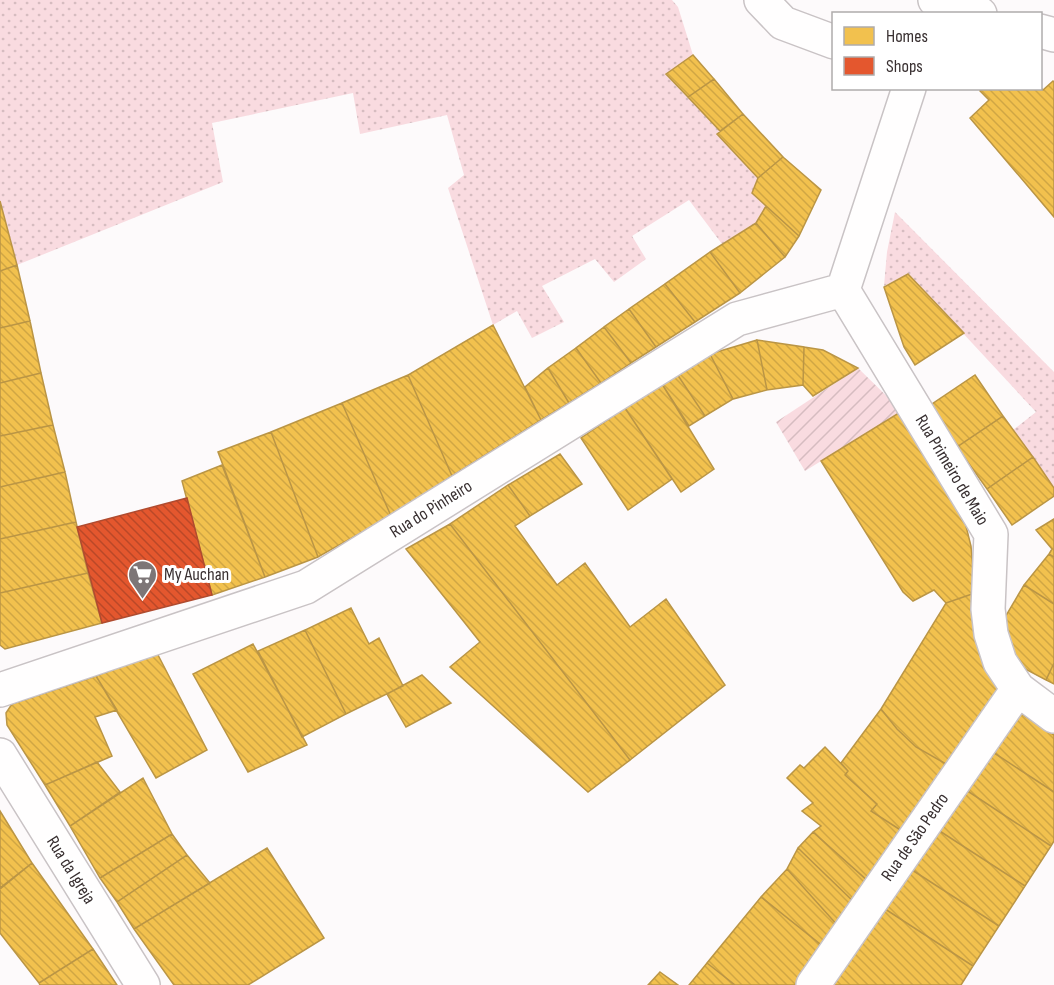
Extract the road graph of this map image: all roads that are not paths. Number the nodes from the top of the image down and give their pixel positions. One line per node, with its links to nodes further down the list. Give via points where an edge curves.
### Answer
1 (761, 0): 4 (street, via 783,23)
2 (934, 0): 3 (street)
3 (973, 12)
4 (832, 41)
5 (908, 90): 6 (street)
6 (843, 290): 7 (street, Rua Primeiro de Maio, via 991,534 991,634 1000,662); 8 (street, Rua do Pinheiro, via 737,319 306,587)
7 (1018, 689): 9 (street, Rua Primeiro de Maio); 12 (street, Rua de São Pedro)
8 (0, 690)
9 (1054, 716)
10 (0, 755): 11 (street, Rua da Igreja)
11 (143, 985)
12 (813, 985)

